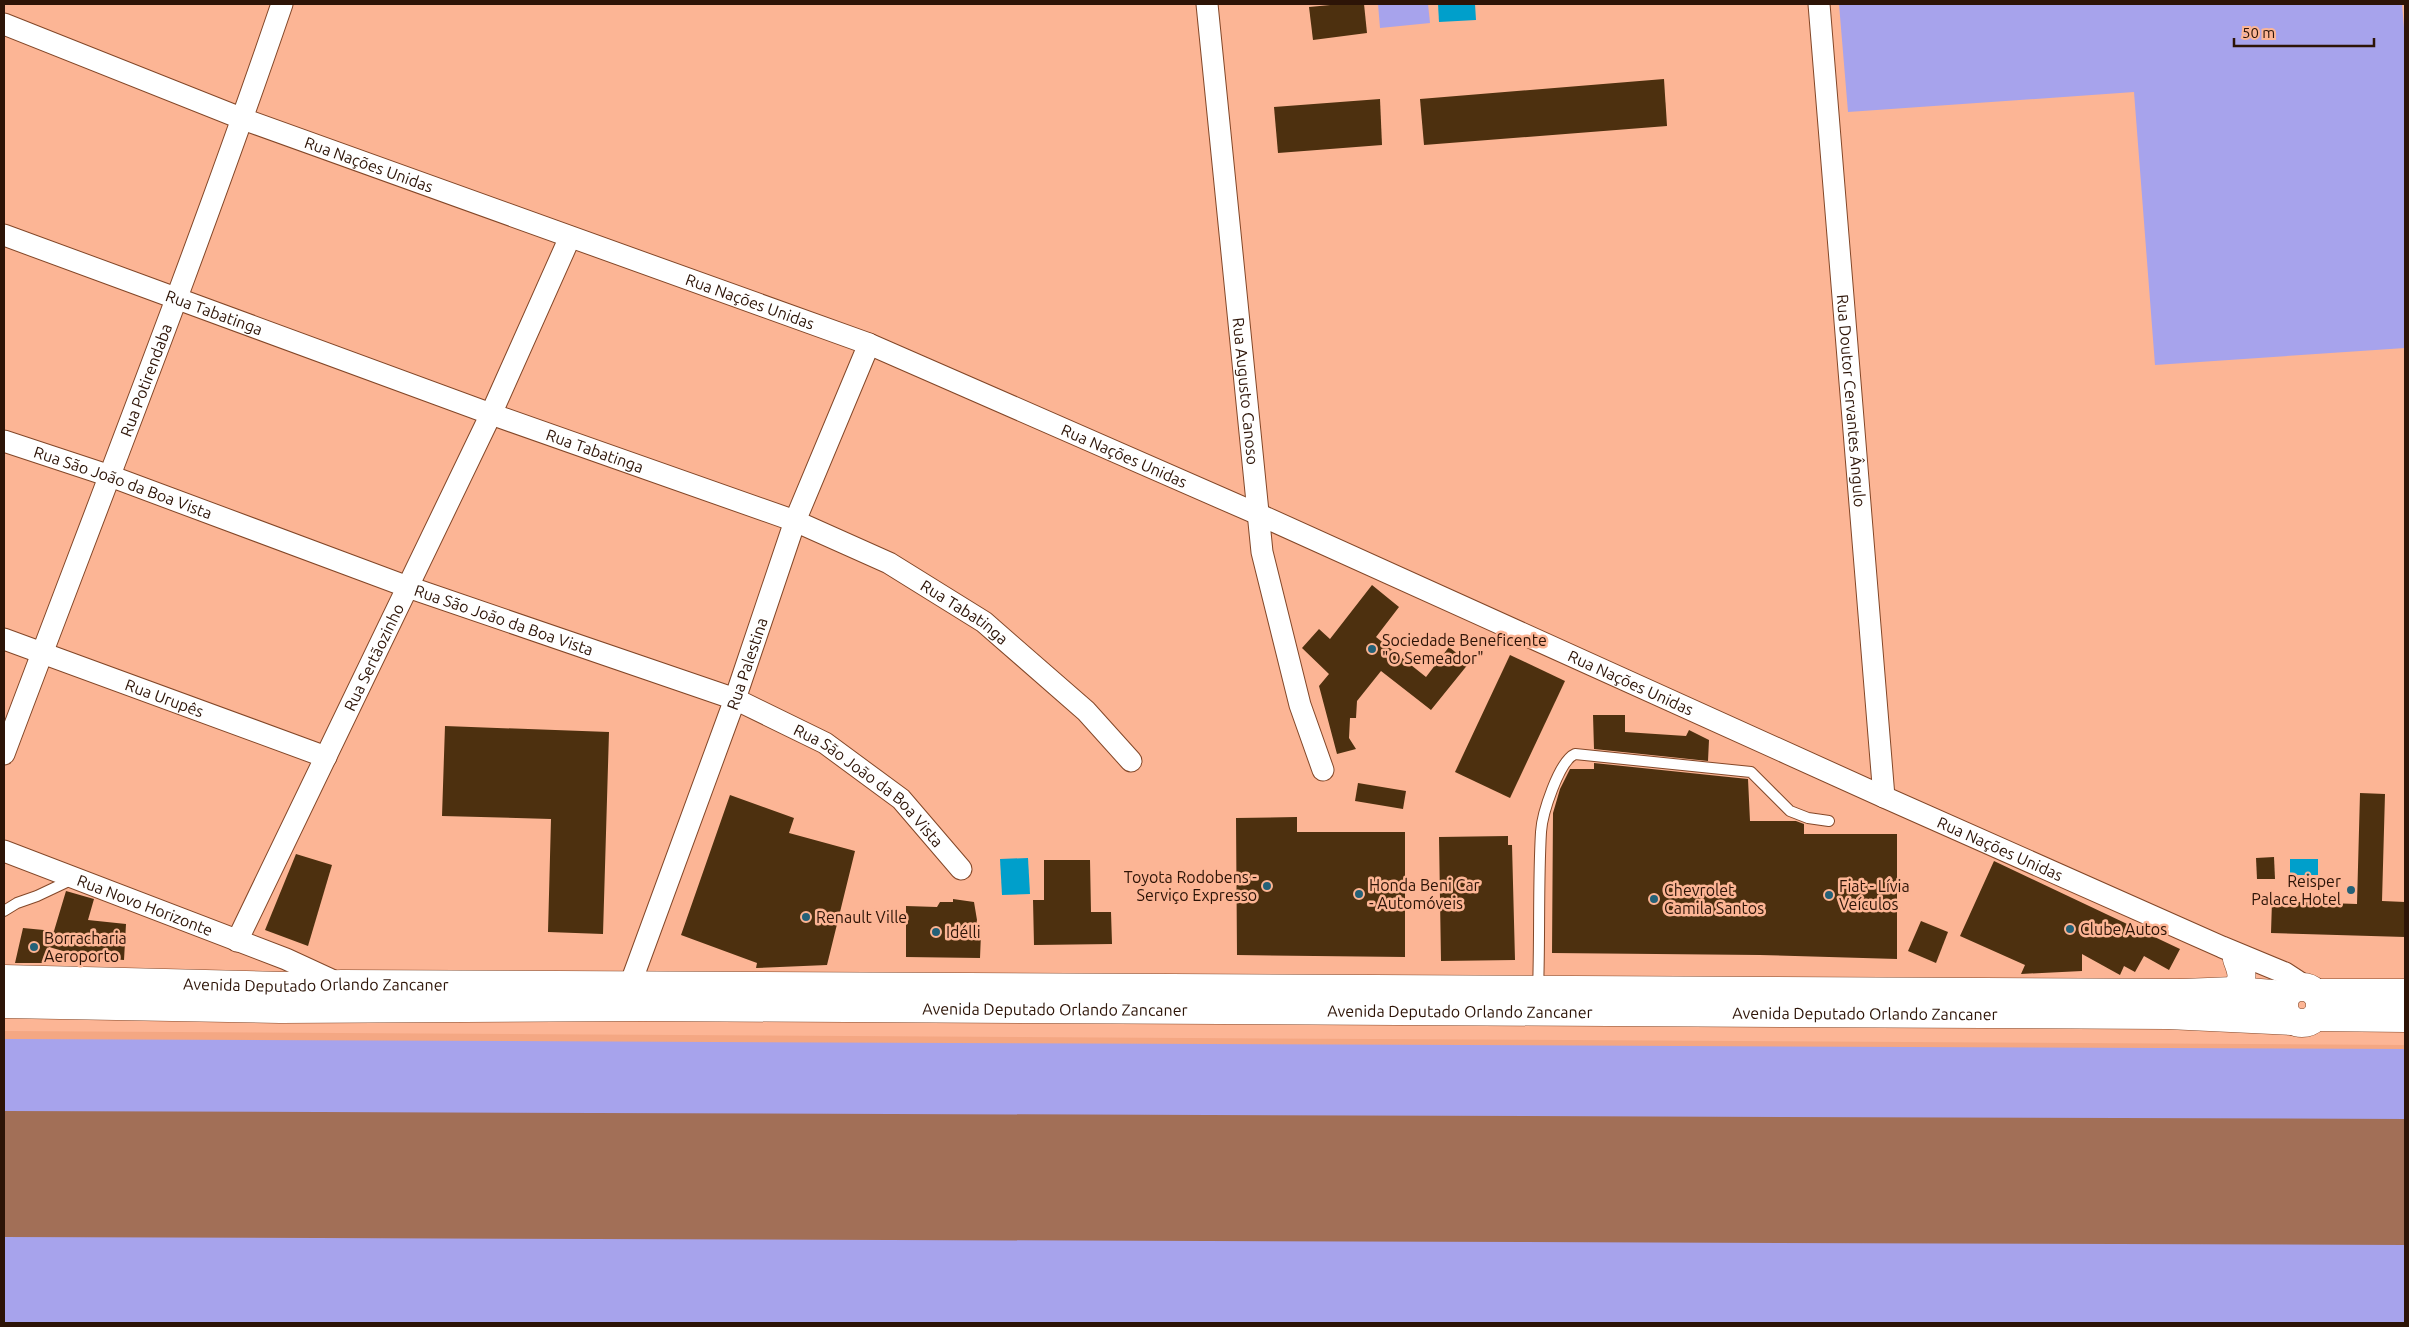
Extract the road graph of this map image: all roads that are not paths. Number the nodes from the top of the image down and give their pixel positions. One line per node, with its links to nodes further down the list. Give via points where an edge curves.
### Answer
1 (282, 4): 5 (street, Rua Potirendaba)
2 (1207, 4): 13 (street, Rua Augusto Canoso)
3 (1819, 4): 23 (street, Rua Doutor Cervantes Ângulo)
4 (4, 24): 5 (street, Rua Nações Unidas)
5 (242, 119): 7 (street, Rua Nações Unidas); 8 (street, Rua Potirendaba)
6 (4, 235): 8 (street, Rua Tabatinga)
7 (570, 237): 9 (street, Rua Nações Unidas); 10 (street, Rua Sertãozinho)
8 (176, 300): 10 (street, Rua Tabatinga); 12 (street, Rua Potirendaba)
9 (869, 344): 13 (street, Rua Nações Unidas); 14 (street, Rua Palestina)
10 (492, 414): 14 (street, Rua Tabatinga); 15 (street, Rua Sertãozinho)
11 (4, 441): 12 (street, Rua São João da Boa Vista)
12 (110, 476): 15 (street, Rua São João da Boa Vista); 17 (street, Rua Potirendaba)
13 (1260, 516): 22 (street, Rua Augusto Canoso, via 1264,562 1300,705); 23 (street, Rua Nações Unidas)
14 (795, 521): 18 (street, Rua Palestina); 21 (street, Rua Tabatinga, via 889,563 984,622 1086,711)
15 (408, 587): 18 (street, Rua São João da Boa Vista); 20 (street, Rua Sertãozinho)
16 (4, 639): 17 (street, Rua Urupês)
17 (42, 653): 19 (street, Rua Potirendaba); 20 (street, Rua Urupês)
18 (734, 699): 26 (street, Rua São João da Boa Vista, via 824,743 901,799); 39 (street, Rua Palestina)
19 (4, 754)
20 (326, 757): 29 (street, Rua Sertãozinho)
21 (1131, 760)
22 (1323, 770)
23 (1884, 798): 30 (street, Rua Nações Unidas)
24 (1829, 821): 35 (lane, via 1790,811 1751,772 1571,756 1563,765 1541,832)
25 (4, 851): 27 (street, Rua Novo Horizonte)
26 (961, 869)
27 (75, 878): 28 (lane); 29 (street, Rua Novo Horizonte)
28 (4, 911)
29 (237, 941): 31 (street, Rua Novo Horizonte)
30 (2229, 953): 36 (main road, via 2243,975 2241,984); 41 (street, Rua Nações Unidas)
31 (286, 959): 33 (street, Rua Novo Horizonte); 34 (street, via 289,977)
32 (4, 979): 34 (main road, Avenida Deputado Orlando Zancaner)
33 (342, 984): 34 (main road, Avenida Deputado Orlando Zancaner); 38 (main road, Avenida Deputado Orlando Zancaner)
34 (281, 986)
35 (1538, 991): 36 (main road, Avenida Deputado Orlando Zancaner, via 2183,994); 40 (main road, Avenida Deputado Orlando Zancaner)
36 (2234, 991): 41 (main road, Avenida Deputado Orlando Zancaner)
37 (2405, 993): 41 (main road, Avenida Deputado Orlando Zancaner)
38 (574, 996): 39 (main road, Avenida Deputado Orlando Zancaner); 42 (main road, Avenida Deputado Orlando Zancaner, via 280,1009)
39 (629, 996): 40 (main road, Avenida Deputado Orlando Zancaner)
40 (687, 996): 41 (main road, Avenida Deputado Orlando Zancaner, via 2168,1015)
41 (2304, 1003): 43 (main road, Avenida Deputado Orlando Zancaner)
42 (4, 1004)
43 (2405, 1018)

